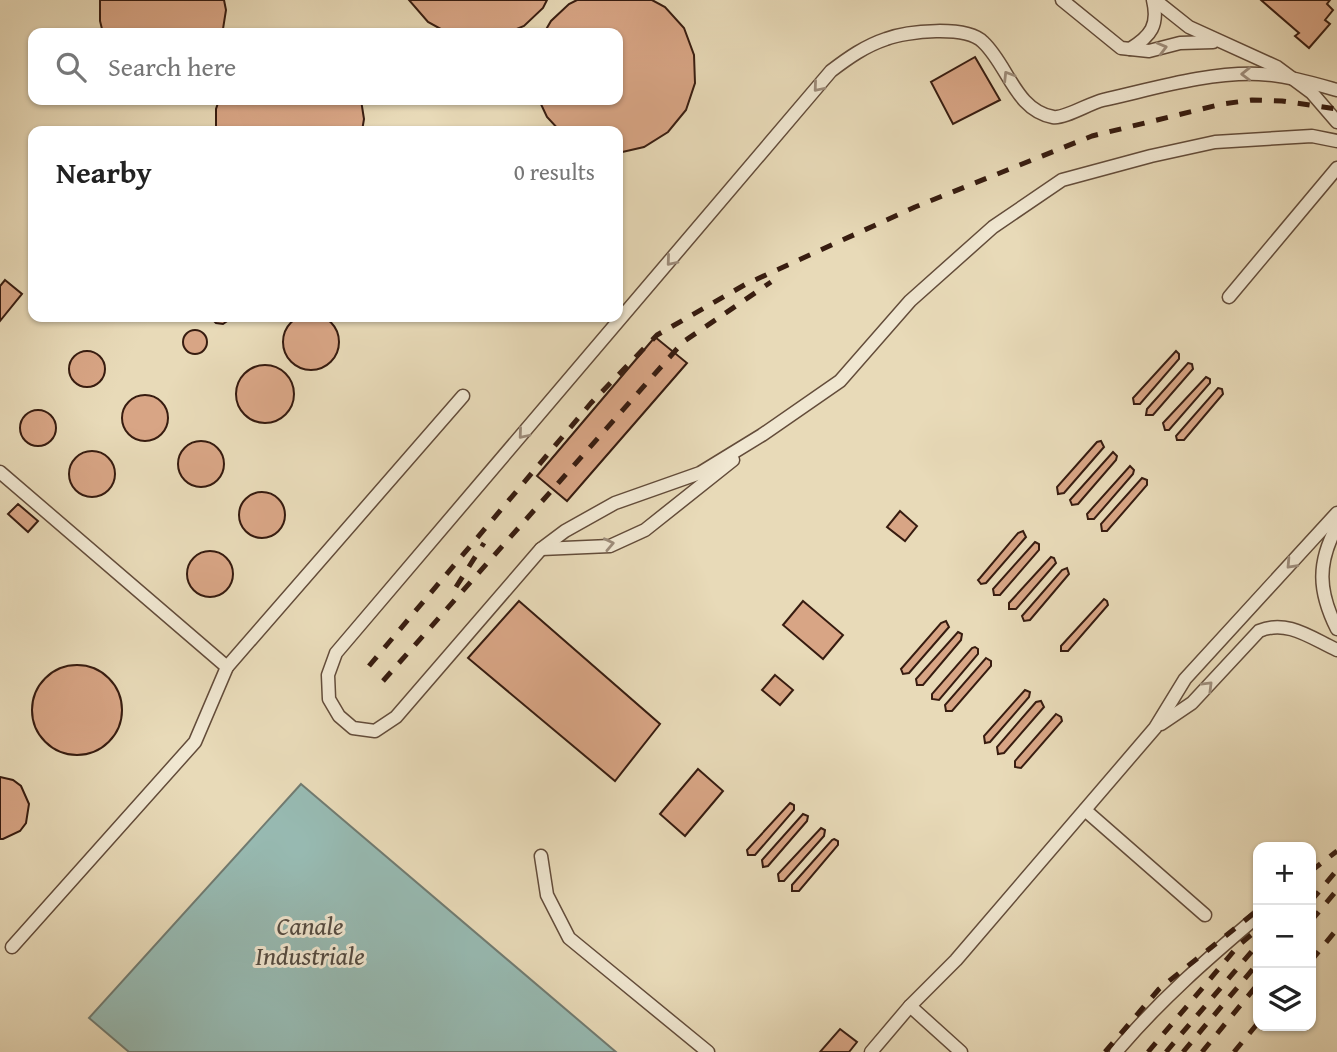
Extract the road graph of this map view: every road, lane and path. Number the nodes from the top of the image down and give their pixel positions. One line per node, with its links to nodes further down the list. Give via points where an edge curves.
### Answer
1 (1062, 0): 4 (lane, via 1121,48)
2 (1154, 0): 3 (lane); 4 (lane, via 1154,26 1145,40)
3 (1217, 42): 4 (lane, one-way to 3, via 1149,51 1180,43); 5 (lane, via 1277,67)
4 (1130, 49)
5 (1293, 79): 6 (lane); 7 (lane); 11 (lane, one-way to 11, via 1224,75 1090,103 1057,118 1036,112 1024,100 981,39 954,31 887,38 851,55 831,71)
6 (1337, 90)
7 (1337, 122)
8 (1337, 141): 14 (lane, via 1312,135 1215,142 1062,180 993,227 910,301 840,380)
9 (1337, 168): 10 (lane)
10 (1229, 297)
11 (623, 315)
12 (617, 322): 18 (lane, one-way to 18, via 335,653 328,675 329,699 338,716 353,728 375,731 396,717)
13 (463, 396): 21 (lane)
14 (762, 435): 18 (lane, via 700,473 615,503); 18 (lane, one-way to 14, via 610,546 645,530)
15 (0, 472): 21 (lane)
16 (1337, 513): 22 (lane, one-way to 22, via 1185,679)
17 (1337, 526): 19 (lane, via 1322,580 1324,601)
18 (541, 549)
19 (1337, 629)
20 (1337, 650): 22 (lane, one-way to 20, via 1192,703 1259,631 1272,625)
21 (227, 667): 27 (lane, via 195,742)
22 (1155, 728): 23 (lane)
23 (1085, 810): 25 (lane); 28 (lane, via 956,960)
24 (541, 856): 29 (lane, via 547,895 569,938)
25 (1205, 915)
26 (1253, 920): 32 (lane, via 1193,970)
27 (12, 947)
28 (910, 1006): 30 (lane); 31 (lane)
29 (708, 1052)
30 (871, 1052)
31 (961, 1052)
32 (1116, 1052)

